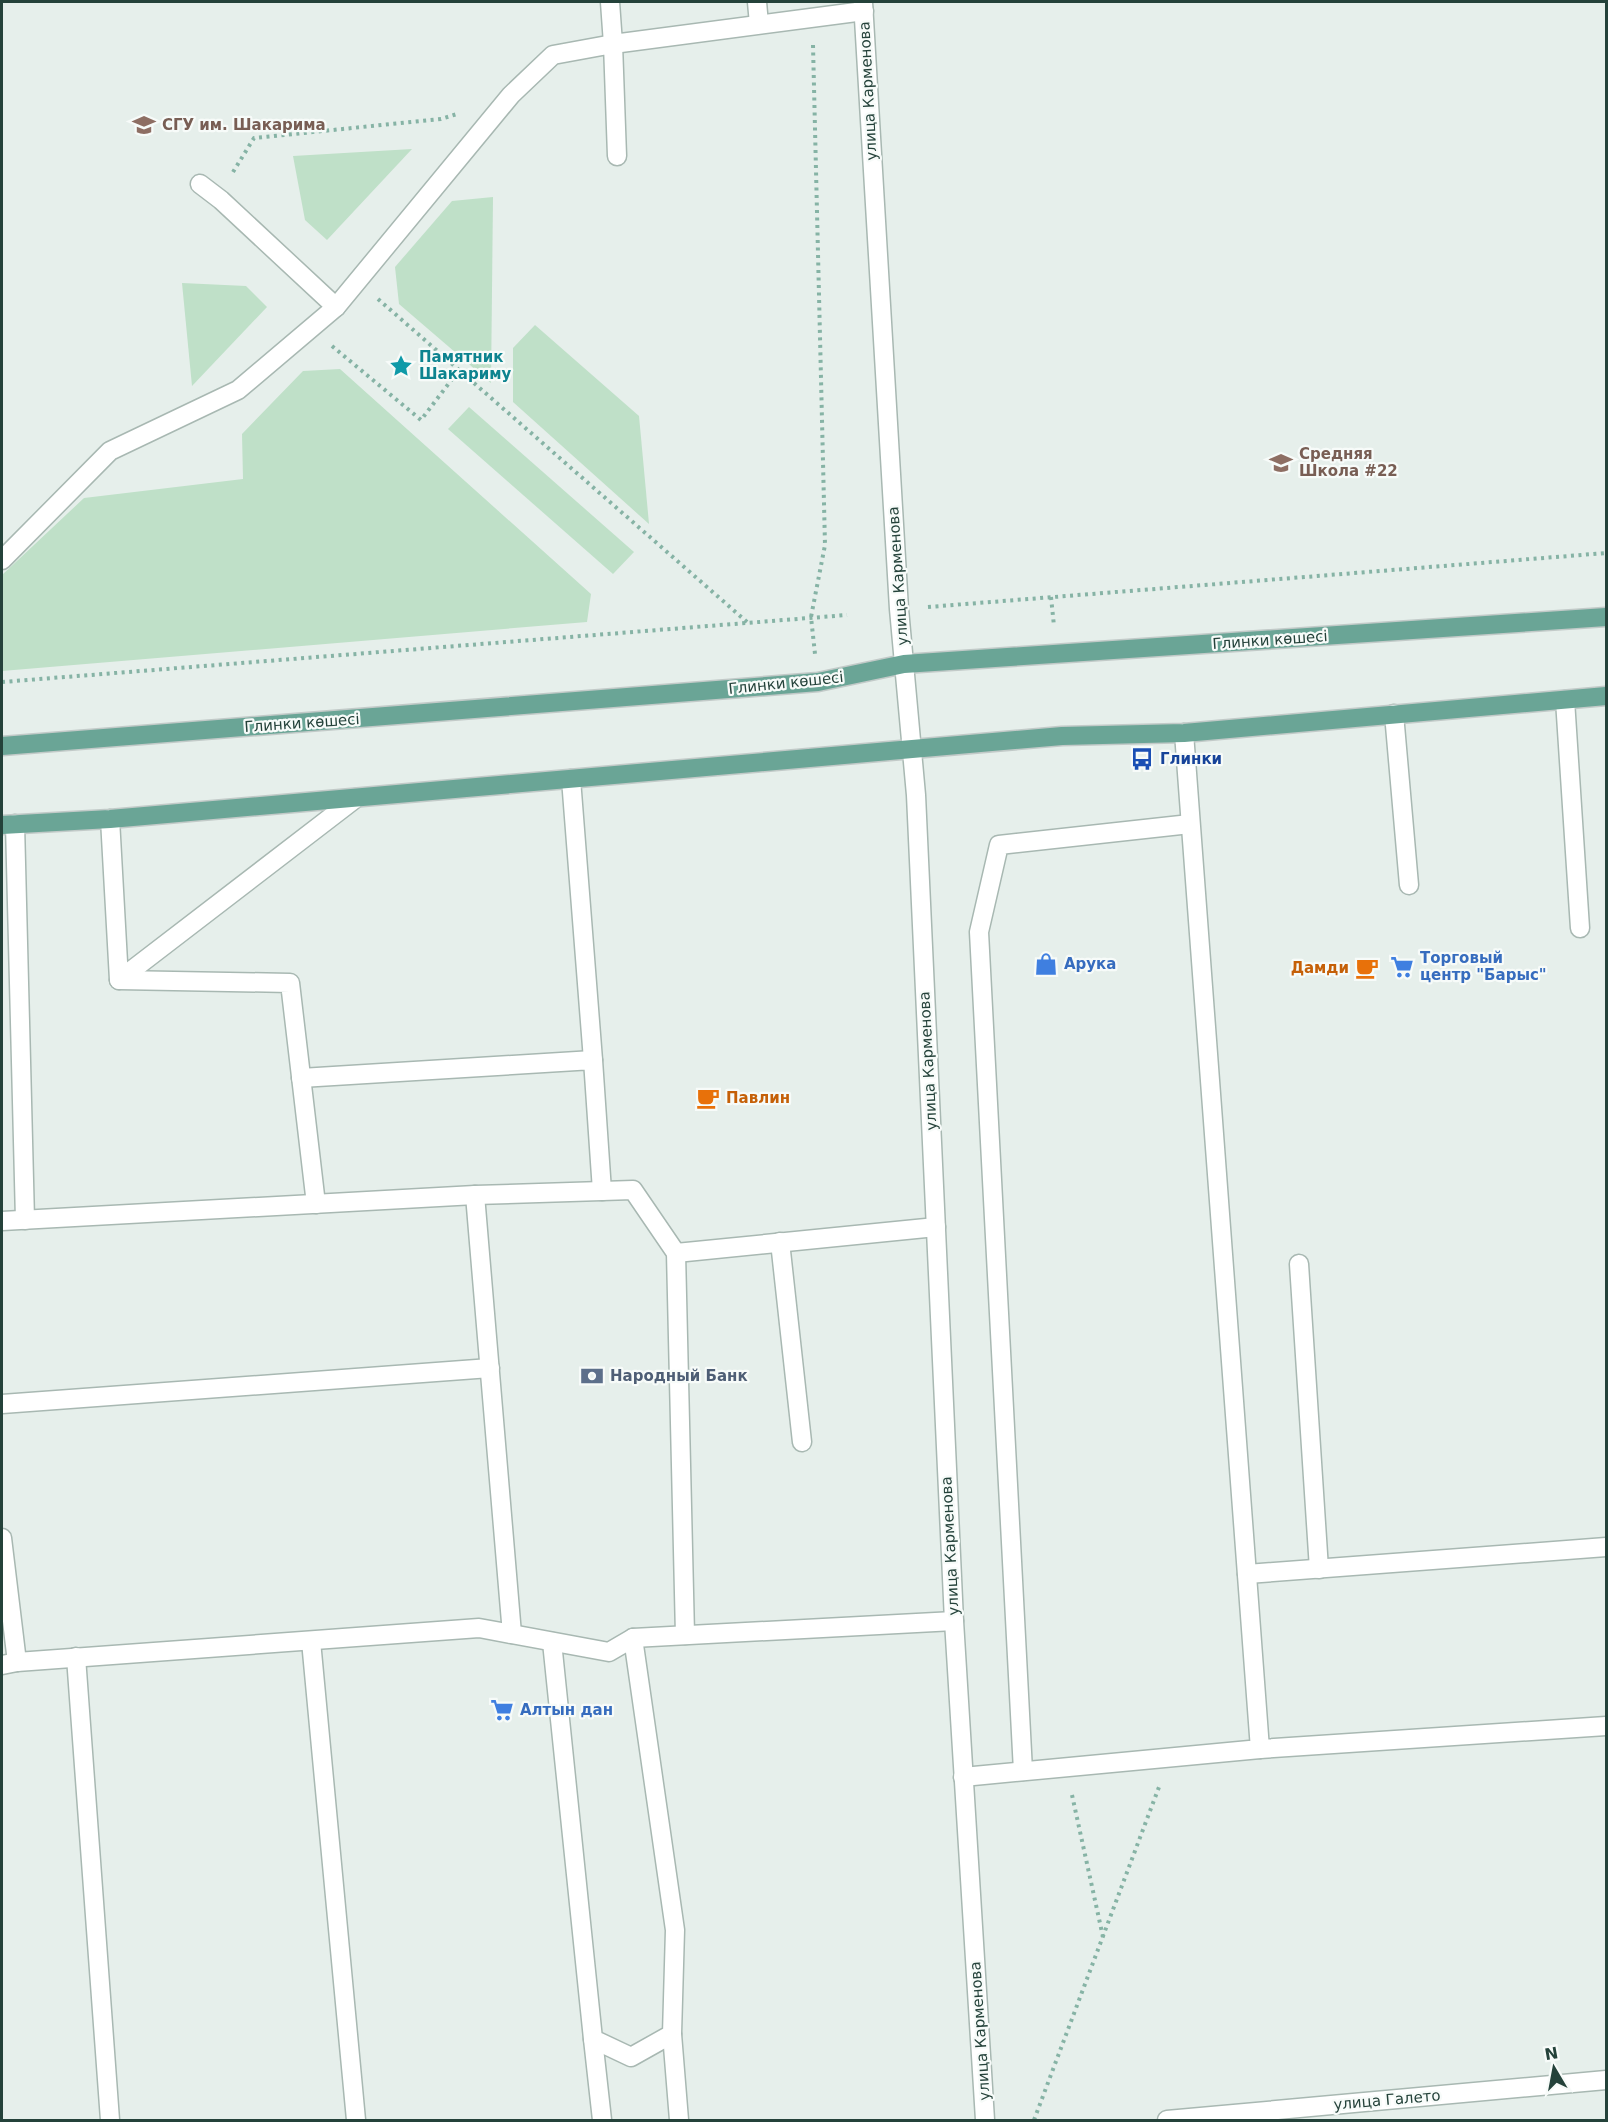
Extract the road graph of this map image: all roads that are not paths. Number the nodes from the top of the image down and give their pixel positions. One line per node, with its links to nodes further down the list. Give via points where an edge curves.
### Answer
1 (610, 2): 5 (street)
2 (757, 2): 4 (street)
3 (863, 6): 4 (street); 11 (street, улица Карменова)
4 (759, 24): 5 (street)
5 (612, 44): 6 (street); 8 (street, via 554,55 511,95)
6 (617, 156)
7 (200, 184): 8 (street)
8 (336, 308): 9 (street, via 238,390 110,451)
9 (2, 560)
10 (1606, 617): 11 (main road, Глинки көшесі)
11 (904, 664): 16 (main road, Глинки көшесі, via 818,682); 17 (street, улица Карменова)
12 (1606, 696): 13 (main road)
13 (1565, 700): 14 (main road); 24 (street)
14 (1394, 714): 15 (main road); 23 (street)
15 (1184, 733): 17 (main road, via 1062,736); 22 (street)
16 (2, 746)
17 (912, 750): 18 (main road); 33 (street, улица Карменова)
18 (571, 779): 19 (main road); 26 (street)
19 (356, 798): 20 (main road); 25 (street)
20 (110, 819): 21 (main road); 25 (street)
21 (8, 824): 31 (street)
22 (1190, 824): 43 (street); 54 (street, via 999,844 979,932)
23 (1409, 885)
24 (1580, 928)
25 (119, 981): 27 (street, via 290,983)
26 (593, 1060): 27 (street); 28 (street)
27 (301, 1078): 30 (street)
28 (602, 1191): 29 (street); 35 (street, via 633,1190)
29 (475, 1195): 30 (street); 37 (street)
30 (316, 1204): 31 (street)
31 (25, 1220): 32 (street)
32 (2, 1221)
33 (936, 1227): 34 (street); 44 (street, улица Карменова)
34 (780, 1242): 35 (street); 39 (street)
35 (676, 1252): 46 (street)
36 (1299, 1264): 42 (street)
37 (490, 1368): 38 (street); 45 (street)
38 (2, 1404)
39 (802, 1442)
40 (2, 1538): 51 (street)
41 (1606, 1547): 42 (street)
42 (1319, 1569): 43 (street)
43 (1247, 1574): 53 (street)
44 (954, 1622): 46 (street); 55 (street, улица Карменова)
45 (512, 1634): 48 (street, via 479,1628); 49 (street)
46 (685, 1635): 47 (street)
47 (633, 1638): 49 (street, via 609,1652); 56 (street, via 675,1930)
48 (312, 1641): 50 (street); 60 (street)
49 (552, 1642): 57 (street)
50 (76, 1658): 51 (street); 59 (street)
51 (9, 1663)
52 (1606, 1726): 53 (street)
53 (1260, 1749): 54 (street)
54 (1023, 1771): 55 (street)
55 (963, 1777): 63 (street, улица Карменова)
56 (672, 2034): 57 (street, via 632,2057); 62 (street)
57 (593, 2039): 61 (street)
58 (1606, 2080): 64 (street, улица Галето)
59 (110, 2121)
60 (356, 2121)
61 (602, 2121)
62 (679, 2121)
63 (985, 2121)
64 (1167, 2121)

